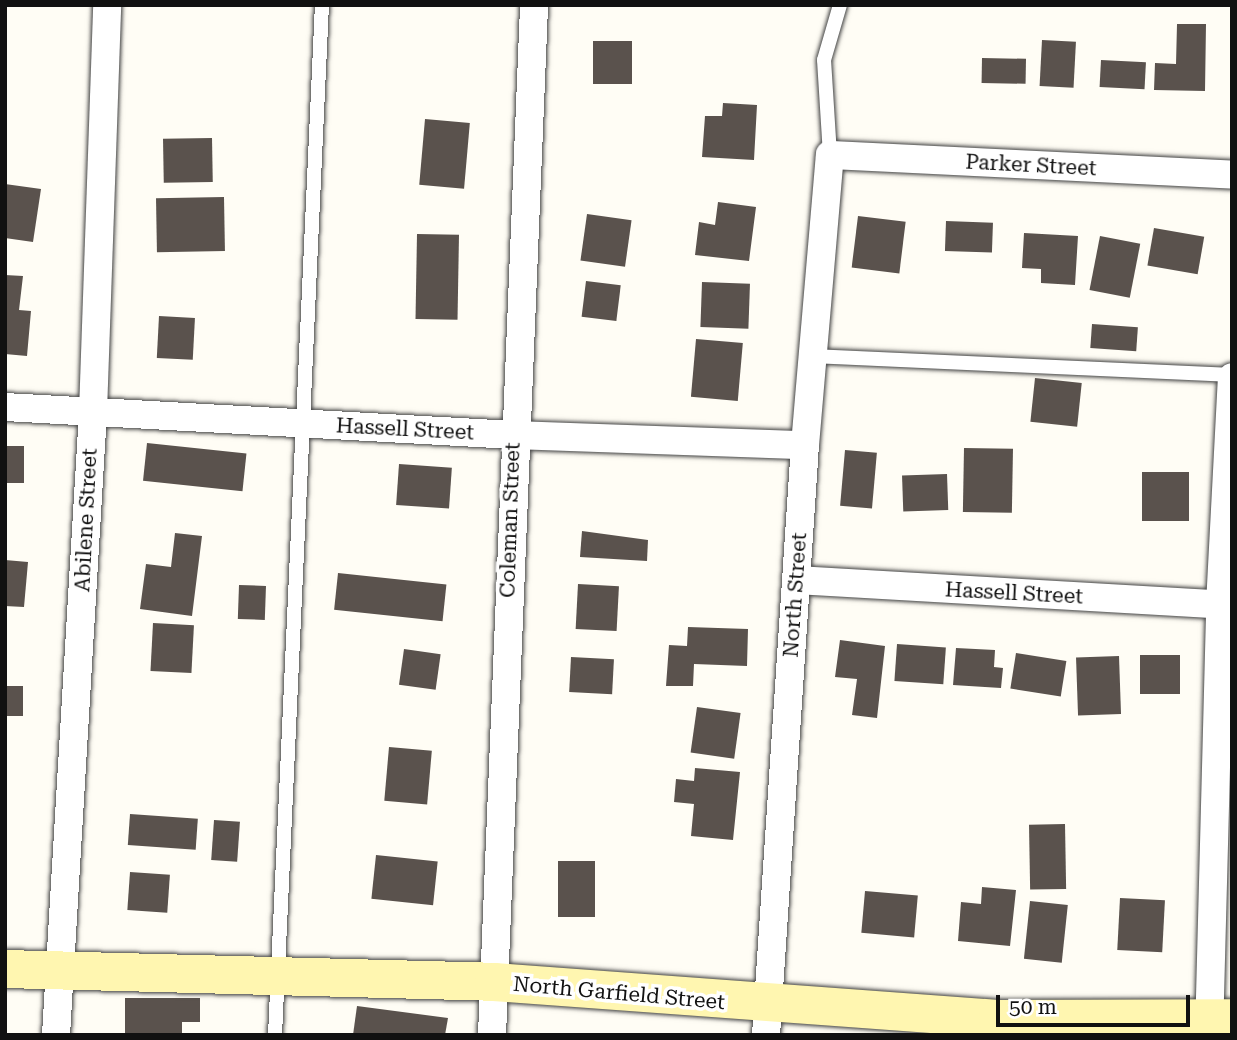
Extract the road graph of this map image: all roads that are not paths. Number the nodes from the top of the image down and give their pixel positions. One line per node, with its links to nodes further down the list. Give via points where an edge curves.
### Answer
1 (107, 5): 10 (street, Abilene Street)
2 (321, 5): 11 (lane)
3 (534, 5): 12 (street, Coleman Street)
4 (840, 5): 5 (lane, via 824,60)
5 (830, 155): 6 (street, Parker Street); 7 (street, North Street)
6 (1232, 175)
7 (813, 356): 8 (lane); 13 (street, North Street)
8 (1232, 376): 15 (street)
9 (5, 407): 10 (street, Hassell Street)
10 (93, 412): 11 (street, Hassell Street); 17 (street, Abilene Street)
11 (302, 423): 12 (street, Hassell Street); 18 (lane)
12 (513, 435): 13 (street, Hassell Street); 19 (street, Coleman Street)
13 (805, 445): 14 (street, North Street)
14 (797, 580): 15 (street, Hassell Street); 20 (street, North Street)
15 (1226, 605): 21 (street)
16 (5, 969): 17 (street, North Garfield Street)
17 (59, 972): 18 (street, North Garfield Street); 23 (street, Abilene Street)
18 (278, 977): 19 (street, North Garfield Street); 24 (lane)
19 (494, 982): 20 (street, North Garfield Street); 25 (street, Coleman Street)
20 (767, 1020): 22 (street, North Garfield Street)
21 (1217, 1023): 22 (street, North Garfield Street)
22 (997, 1027)
23 (57, 1035)
24 (275, 1035)
25 (492, 1035)

